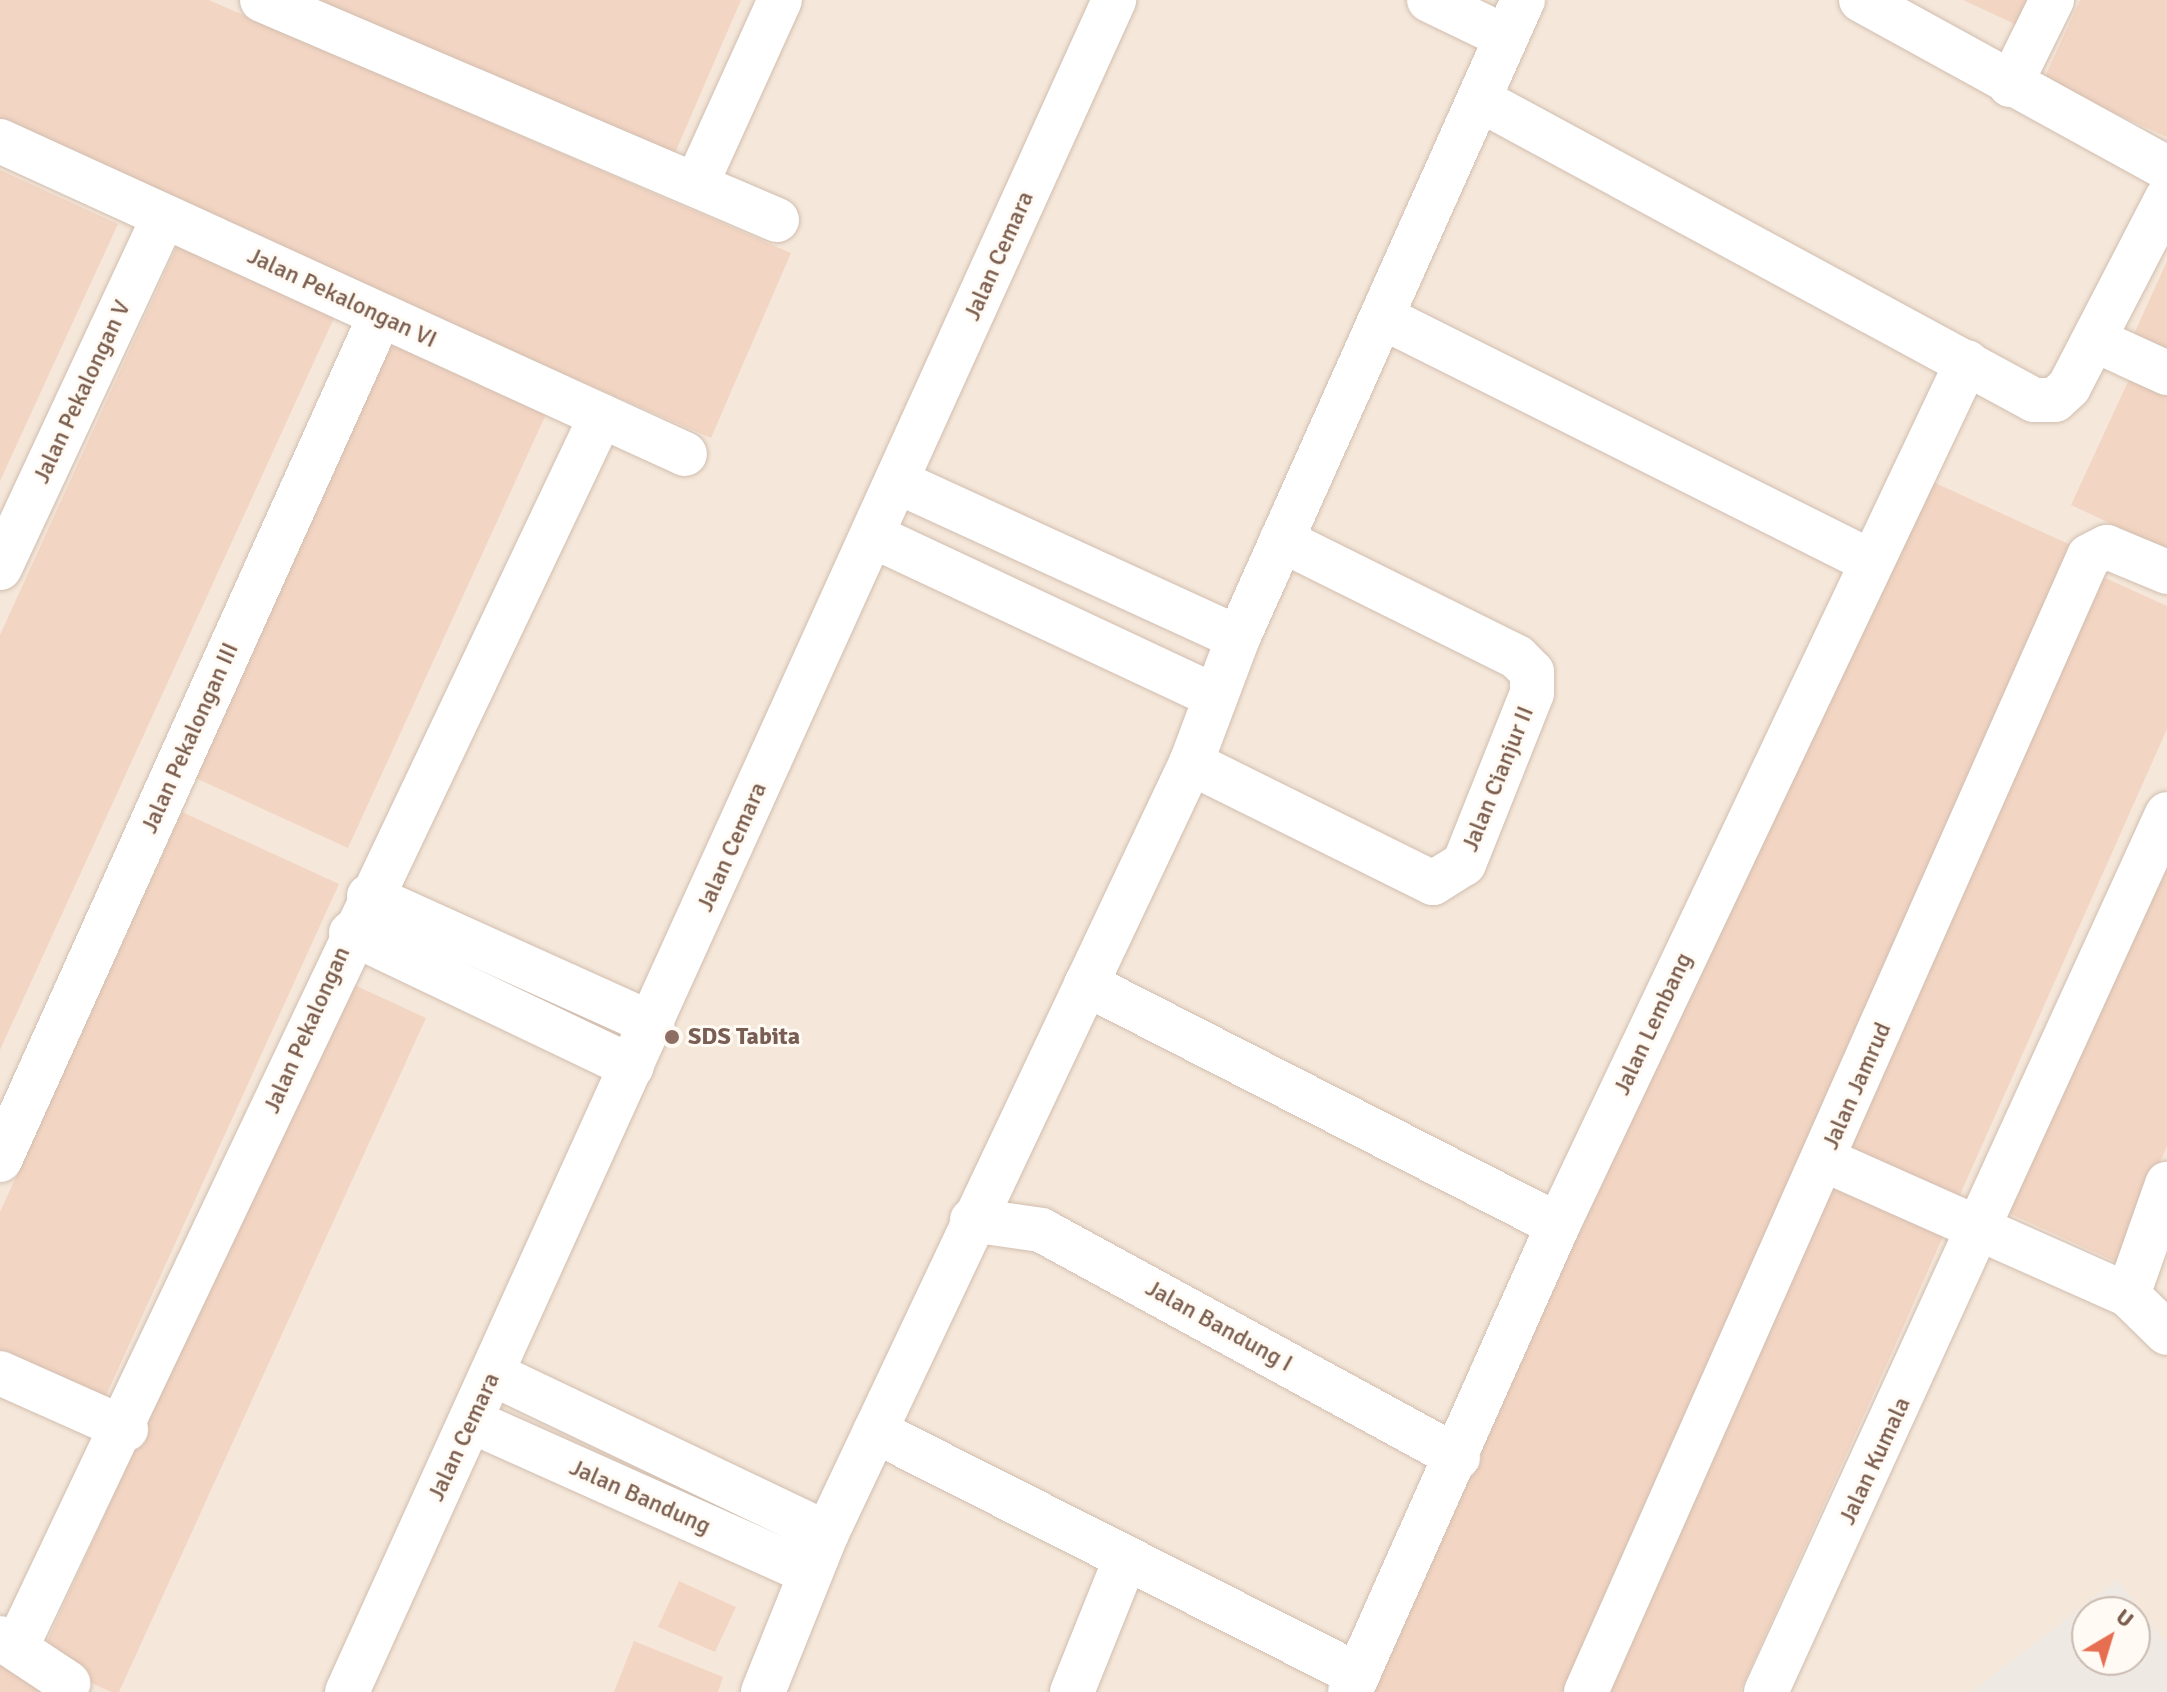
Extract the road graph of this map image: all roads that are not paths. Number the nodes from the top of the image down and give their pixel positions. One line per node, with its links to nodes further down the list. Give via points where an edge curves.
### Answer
1 (262, 0): 12 (street)
2 (780, 0): 12 (street)
3 (1114, 0): 23 (street, Jalan Cemara)
4 (1429, 0): 7 (street)
5 (1861, 0): 8 (street)
6 (2052, 0): 8 (street)
7 (1515, 18): 9 (street)
8 (2010, 85): 11 (street)
9 (1482, 101): 17 (street); 19 (street)
10 (0, 141): 14 (street, Jalan Pekalongan VI)
11 (2167, 168)
12 (696, 185): 15 (street)
13 (2167, 198): 18 (street)
14 (164, 217): 16 (street, Jalan Pekalongan VI); 27 (street, Jalan Pekalongan V)
15 (777, 220)
16 (380, 316): 21 (street, Jalan Pekalongan VI); 37 (street, Jalan Pekalongan III)
17 (1384, 318): 25 (street); 26 (street)
18 (2097, 341): 19 (street, via 2055,400 2034,400); 20 (street)
19 (1967, 362): 26 (street, Jalan Lembang)
20 (2167, 373)
21 (601, 416): 22 (street, Jalan Pekalongan VI); 33 (street, Jalan Pekalongan)
22 (685, 454)
23 (898, 482): 24 (street, Jalan Cemara); 29 (street)
24 (873, 536): 30 (street); 35 (street, Jalan Cemara)
25 (1281, 540): 29 (street); 31 (street, Jalan Cianjur II, via 1517,657 1532,672 1532,693 1464,864 1433,883)
26 (1868, 560): 41 (street, Jalan Lembang)
27 (0, 568)
28 (2167, 572): 38 (street, Jalan Jamrud, via 2107,547 2089,556)
29 (1238, 638): 30 (street)
30 (1213, 695): 31 (street)
31 (1191, 763): 34 (street)
32 (2167, 814): 42 (street, Jalan Kumala)
33 (360, 914): 35 (street); 36 (street); 48 (street, Jalan Pekalongan)
34 (1086, 984): 40 (street); 41 (street)
35 (652, 1024): 36 (street, Jalan Cemara)
36 (632, 1067): 46 (street, Jalan Cemara)
37 (0, 1160)
38 (1825, 1160): 42 (street); 60 (street, Jalan Jamrud)
39 (2167, 1184): 43 (street)
40 (972, 1220): 49 (street); 50 (street, Jalan Bandung I, via 1041,1230)
41 (1558, 1225): 50 (street, Jalan Lembang)
42 (1982, 1229): 43 (street); 61 (street, Jalan Kumala)
43 (2128, 1295): 44 (street)
44 (2167, 1333)
45 (0, 1373): 48 (street)
46 (493, 1374): 47 (street, Jalan Cemara); 51 (street, Jalan Bandung)
47 (471, 1421): 53 (street, Jalan Bandung); 57 (street, Jalan Cemara)
48 (126, 1429): 54 (street, Jalan Pekalongan)
49 (875, 1431): 51 (street); 52 (street)
50 (1458, 1457): 56 (street, Jalan Lembang)
51 (827, 1533): 53 (street)
52 (1125, 1560): 56 (street); 59 (street)
53 (809, 1572): 58 (street)
54 (9, 1642): 55 (street)
55 (68, 1683)
56 (1354, 1683)
57 (347, 1692)
58 (763, 1692)
59 (1072, 1692)
60 (1586, 1692)
61 (1766, 1692)

